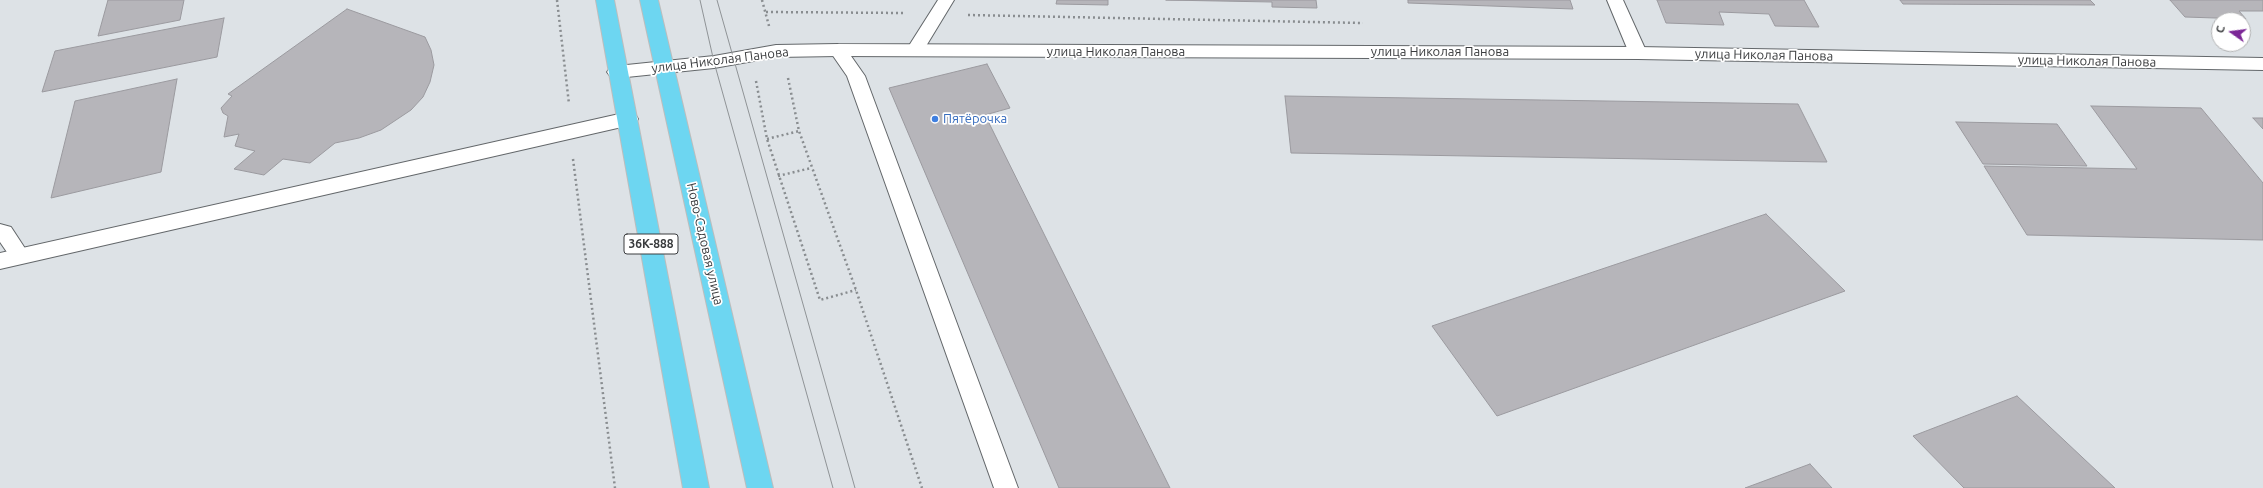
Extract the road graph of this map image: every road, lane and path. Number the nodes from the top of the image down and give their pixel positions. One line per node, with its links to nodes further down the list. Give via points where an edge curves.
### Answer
1 (557, 0): 16 (path)
2 (605, 0): 13 (main road, 36К-888)
3 (649, 0): 12 (main road, Ново-Садовая улица)
4 (762, 0): 8 (path)
5 (946, 0): 9 (lane)
6 (1615, 0): 10 (lane)
7 (838, 50): 8 (street, улица Николая Панова); 9 (street, улица Николая Панова); 29 (lane, via 856,76)
8 (776, 51): 12 (street, улица Николая Панова); 17 (path, via 786,68)
9 (914, 52): 10 (street, улица Николая Панова)
10 (1638, 52): 11 (street, улица Николая Панова)
11 (2263, 64)
12 (664, 67): 13 (street, улица Николая Панова); 27 (main road, Ново-Садовая улица)
13 (617, 72): 15 (main road, 36К-888)
14 (755, 78): 18 (path)
15 (628, 119): 16 (street); 26 (main road, 36К-888)
16 (573, 130): 22 (street); 25 (path, via 572,149)
17 (799, 131): 18 (path); 19 (path)
18 (767, 139): 20 (path)
19 (811, 168): 20 (path); 24 (path)
20 (778, 176): 24 (path, via 820,300)
21 (0, 231): 22 (lane, via 4,232)
22 (20, 256): 23 (street)
23 (0, 261)
24 (856, 290): 28 (path)
25 (615, 488)
26 (696, 488)
27 (760, 488)
28 (922, 488)
29 (1006, 488)

